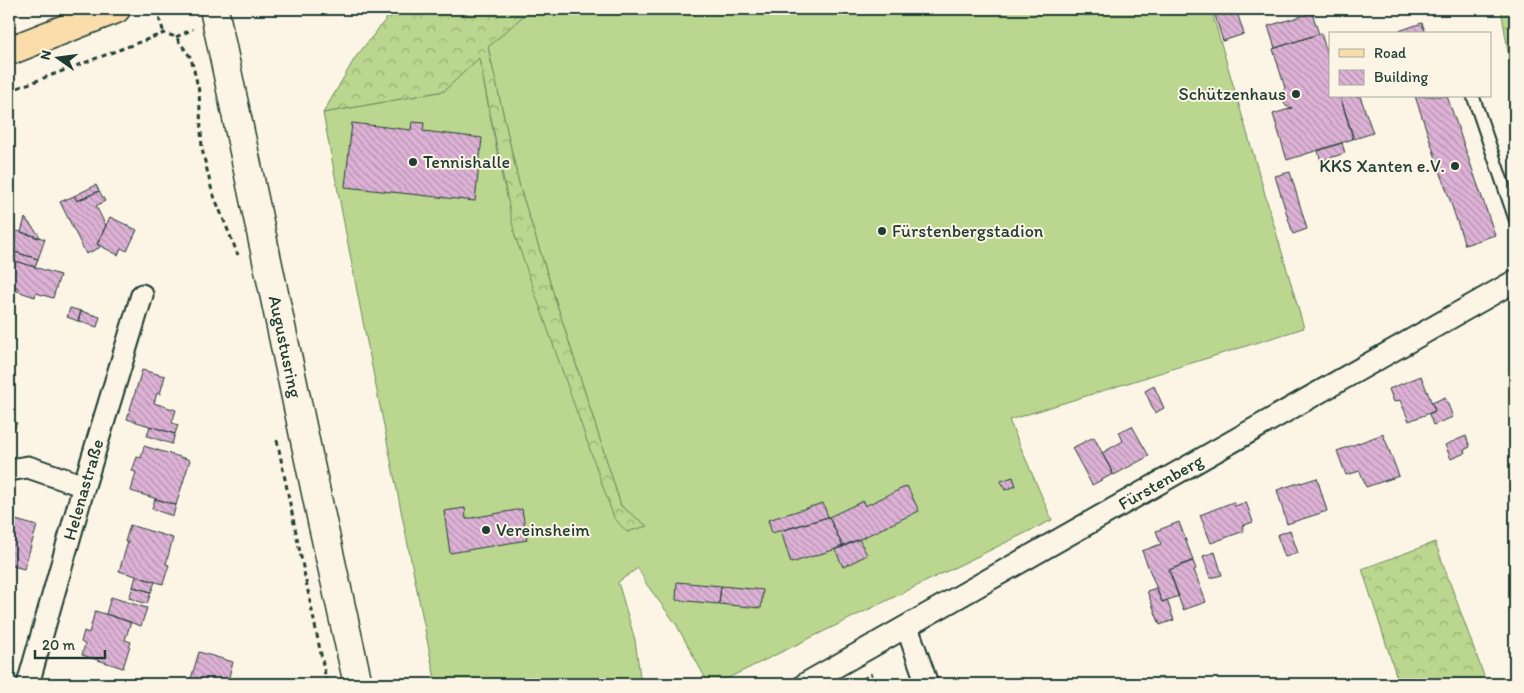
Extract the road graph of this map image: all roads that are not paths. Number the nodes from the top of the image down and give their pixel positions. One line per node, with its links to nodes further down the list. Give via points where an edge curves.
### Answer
1 (116, 9): 3 (main road)
2 (214, 9): 12 (main road, Augustusring)
3 (9, 51)
4 (1474, 98): 5 (lane)
5 (1515, 219)
6 (1515, 281): 10 (street, Fürstenberg)
7 (142, 295): 9 (street, Helenastraße)
8 (9, 470): 9 (street, via 28,467)
9 (84, 486): 11 (street, Helenastraße)
10 (907, 627): 13 (street, Fürstenberg); 14 (street)
11 (28, 684)
12 (358, 684)
13 (805, 684)
14 (927, 684)

